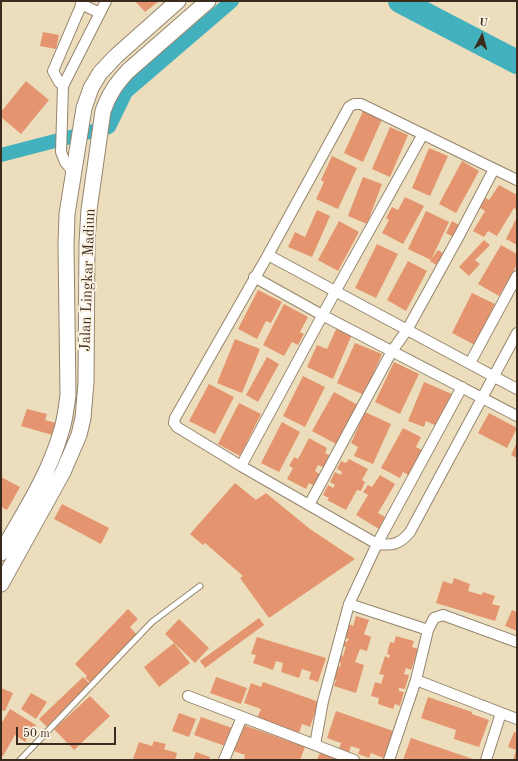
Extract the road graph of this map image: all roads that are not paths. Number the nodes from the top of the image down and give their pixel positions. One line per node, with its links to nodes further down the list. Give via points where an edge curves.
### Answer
1 (106, 1): 5 (street)
2 (178, 1): 8 (main road, Jalan Lingkar Madiun, via 100,73 84,108)
3 (208, 1): 17 (main road, Jalan Lingkar Madiun, via 128,71 108,97 103,111 89,210)
4 (82, 3): 5 (street); 6 (street, via 53,71)
5 (100, 13): 6 (street)
6 (63, 86): 8 (street, via 61,152 65,162)
7 (423, 134): 9 (street); 11 (street, via 361,104 349,107); 14 (street)
8 (74, 167): 16 (main road, Jalan Lingkar Madiun, via 66,230)
9 (494, 169): 10 (street); 18 (street)
10 (517, 180)
11 (268, 255): 13 (street); 14 (street)
12 (517, 276): 21 (street)
13 (254, 277): 15 (street); 27 (street, via 174,423 176,427)
14 (335, 292): 15 (street); 18 (street)
15 (322, 315): 20 (street); 27 (street)
16 (66, 323): 17 (main road); 30 (main road, Jalan Lingkar Madiun, via 68,396 62,431 36,492)
17 (86, 323): 31 (main road, Jalan Lingkar Madiun, via 84,418 79,435 63,472)
18 (407, 330): 20 (street); 21 (street)
19 (517, 333): 22 (street)
20 (392, 351): 23 (street); 28 (street)
21 (470, 363): 22 (street)
22 (493, 377): 24 (street); 25 (street)
23 (462, 387): 25 (street); 29 (street)
24 (517, 389)
25 (482, 397): 26 (street); 29 (street, via 410,532 402,541 388,546)
26 (517, 416)
27 (241, 466): 28 (street)
28 (309, 505): 29 (street)
29 (377, 544): 33 (street)
30 (1, 553)
31 (1, 584)
32 (200, 586): 42 (lane, via 152,622)
33 (349, 604): 34 (street); 41 (street, via 323,701)
34 (428, 630): 35 (street, via 434,618 443,615); 36 (street)
35 (517, 642)
36 (416, 680): 38 (street); 45 (street)
37 (188, 696): 39 (street)
38 (501, 713): 40 (street); 46 (street)
39 (242, 717): 41 (street); 43 (street)
40 (517, 719)
41 (316, 745): 44 (street)
42 (20, 760)
43 (224, 760)
44 (354, 760)
45 (389, 760)
46 (486, 760)

